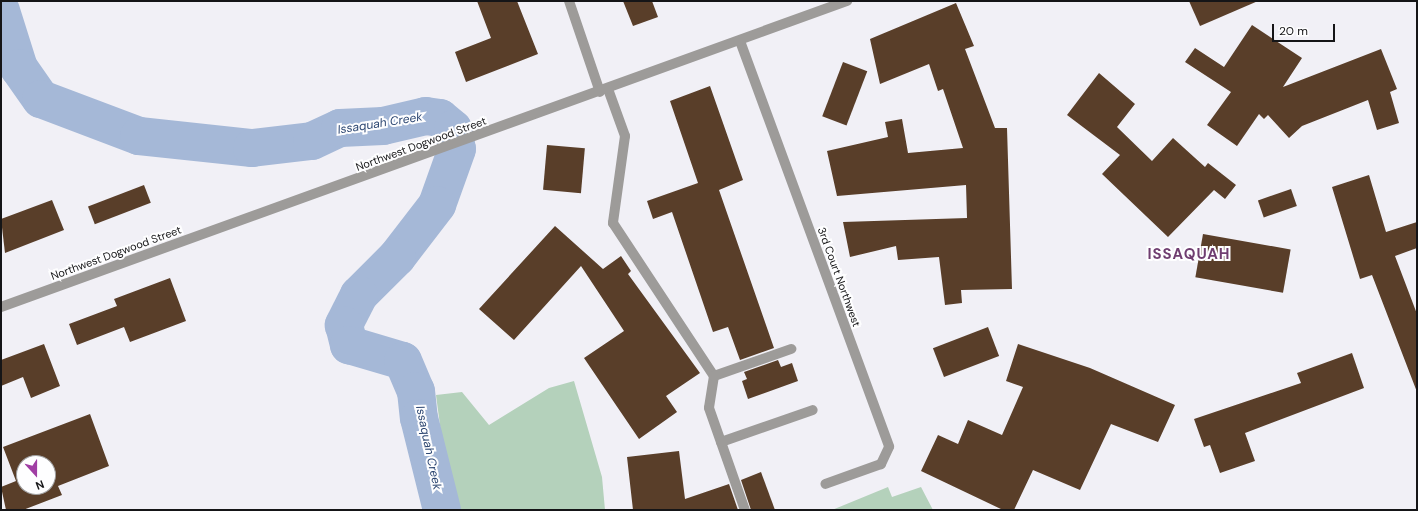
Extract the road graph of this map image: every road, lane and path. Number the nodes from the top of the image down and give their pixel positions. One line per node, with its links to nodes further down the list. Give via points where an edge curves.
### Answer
1 (570, 1): 4 (street)
2 (847, 1): 3 (street, Northwest Dogwood Street)
3 (740, 41): 4 (street, Northwest Dogwood Street); 10 (street, 3rd Court Northwest, via 889,447 881,464)
4 (604, 90): 5 (street, Northwest Dogwood Street); 7 (street, via 625,136 614,224)
5 (1, 307)
6 (791, 349): 7 (street)
7 (714, 376): 9 (street, via 709,408)
8 (813, 410): 9 (street)
9 (721, 442): 11 (street)
10 (825, 484)
11 (745, 510)

